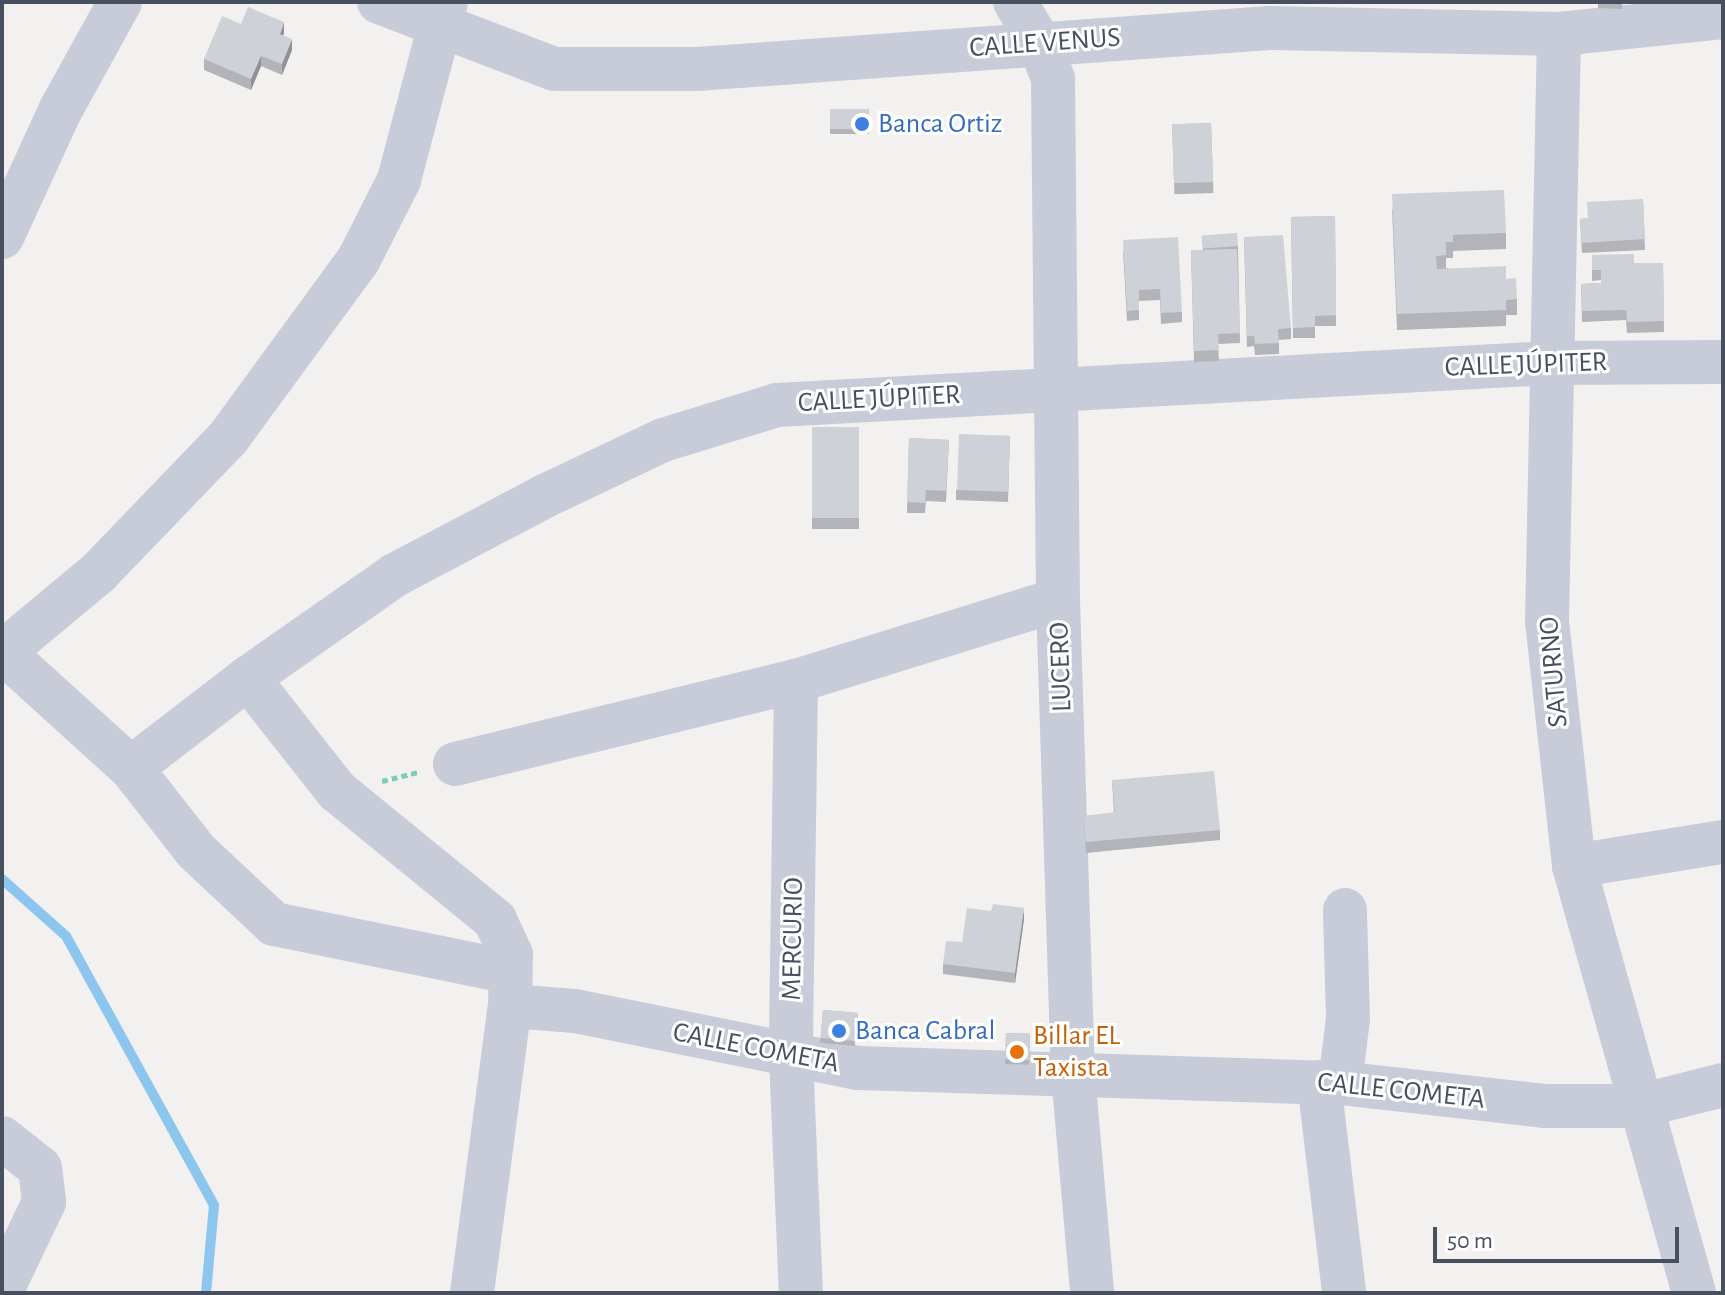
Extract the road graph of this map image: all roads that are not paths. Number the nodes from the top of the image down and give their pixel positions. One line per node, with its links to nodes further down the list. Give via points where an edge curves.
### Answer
1 (120, 2): 9 (street, via 61,109)
2 (379, 2): 4 (street, CALLE VENUS)
3 (1015, 2): 8 (street, LUCERO)
4 (444, 15): 8 (street, CALLE VENUS, via 554,69 697,69); 17 (street, CALLE COMETA, via 399,180 359,259 228,438 98,573 14,643 15,663)
5 (1269, 15): 7 (street, CALLE VENUS); 8 (street, CALLE VENUS)
6 (1723, 17): 7 (street, CALLE VENUS)
7 (1559, 34): 11 (street, SATURNO)
8 (1039, 42): 12 (street, LUCERO, via 1053,79)
9 (2, 237)
10 (1723, 362): 11 (street, CALLE JÚPITER)
11 (1550, 363): 12 (street, CALLE JÚPITER); 19 (street, SATURNO, via 1547,621)
12 (1056, 388): 13 (street, LUCERO); 14 (street, CALLE JÚPITER, via 777,405 663,440 395,575)
13 (1058, 600): 15 (street); 23 (street, LUCERO)
14 (248, 678): 17 (street, CALLE JÚPITER); 21 (street, via 337,791 495,920 511,955)
15 (796, 681): 16 (street); 22 (street, MERCURIO)
16 (455, 764)
17 (131, 768): 21 (street, CALLE COMETA, via 196,851 274,924)
18 (1723, 842): 19 (street)
19 (1574, 866): 26 (street, SATURNO)
20 (1345, 910): 24 (street, via 1348,1019)
21 (510, 989): 22 (street, CALLE COMETA, via 575,1011); 29 (street)
22 (791, 1057): 23 (street, CALLE COMETA, via 858,1068); 30 (street, MERCURIO)
23 (1073, 1074): 24 (street, CALLE COMETA); 31 (street, LUCERO)
24 (1329, 1082): 26 (street, CALLE COMETA, via 1546,1106); 32 (street)
25 (1723, 1085): 26 (street, CALLE COMETA)
26 (1640, 1106): 33 (street, SATURNO)
27 (2, 1138): 28 (street, via 40,1168 44,1202)
28 (2, 1290)
29 (472, 1293)
30 (801, 1293)
31 (1092, 1293)
32 (1344, 1293)
33 (1694, 1293)

